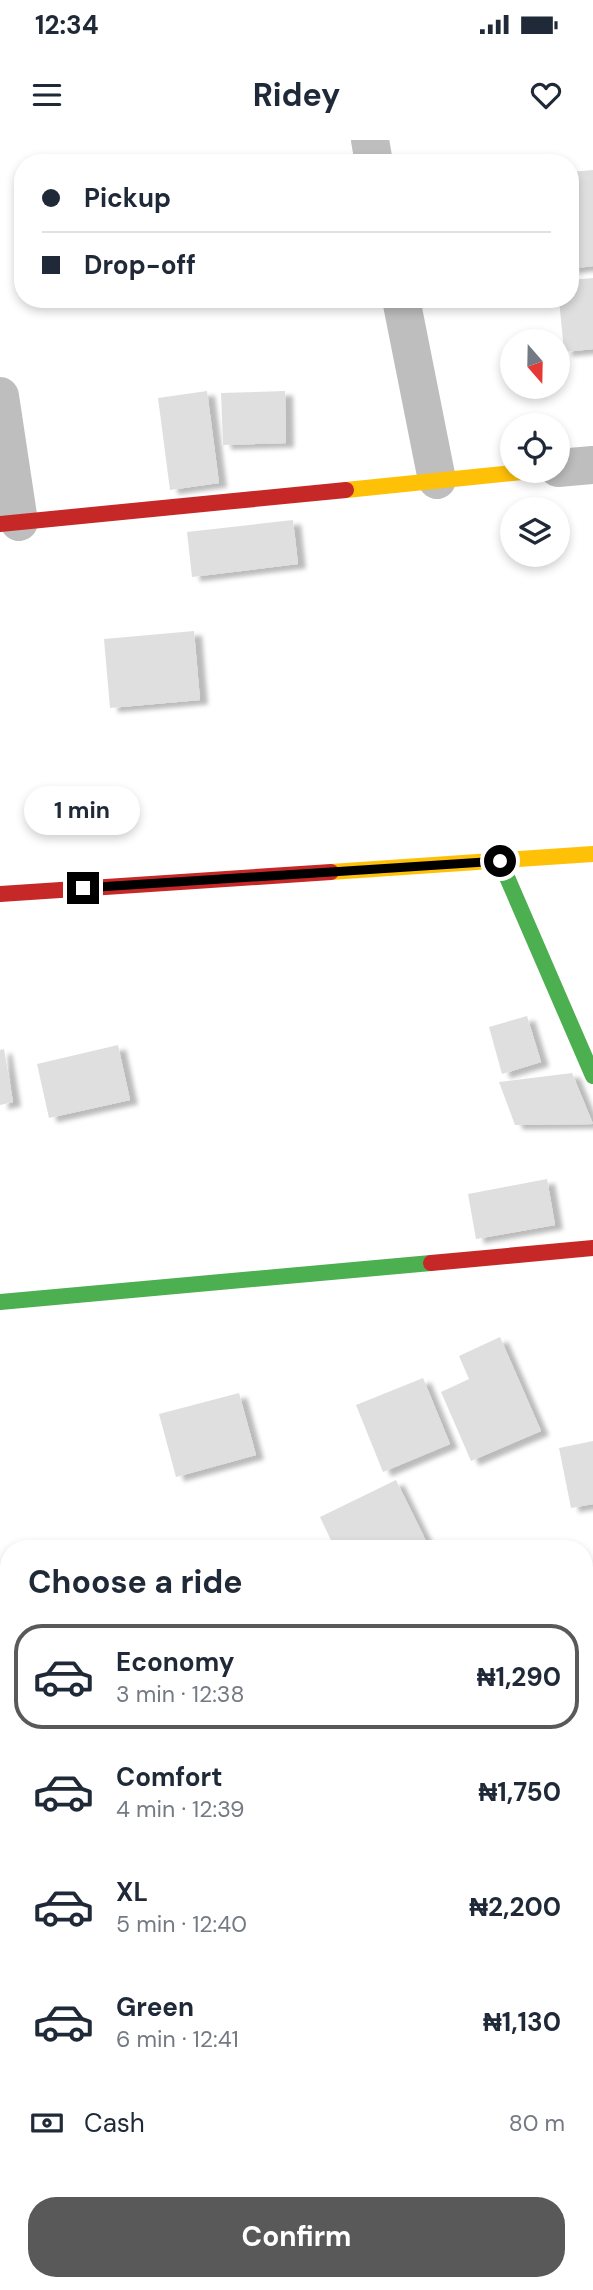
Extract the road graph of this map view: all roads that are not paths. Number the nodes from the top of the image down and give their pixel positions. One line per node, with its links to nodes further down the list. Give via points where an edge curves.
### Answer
1 (403, 308): 6 (street)
2 (0, 396): 7 (street)
3 (593, 465): 4 (street)
4 (570, 467)
5 (500, 474): 6 (street)
6 (437, 480): 7 (street)
7 (9, 523)
8 (593, 854): 9 (street)
9 (500, 861): 10 (street); 11 (street)
10 (0, 894)
11 (593, 1076)
12 (593, 1248): 13 (street)
13 (0, 1302)

